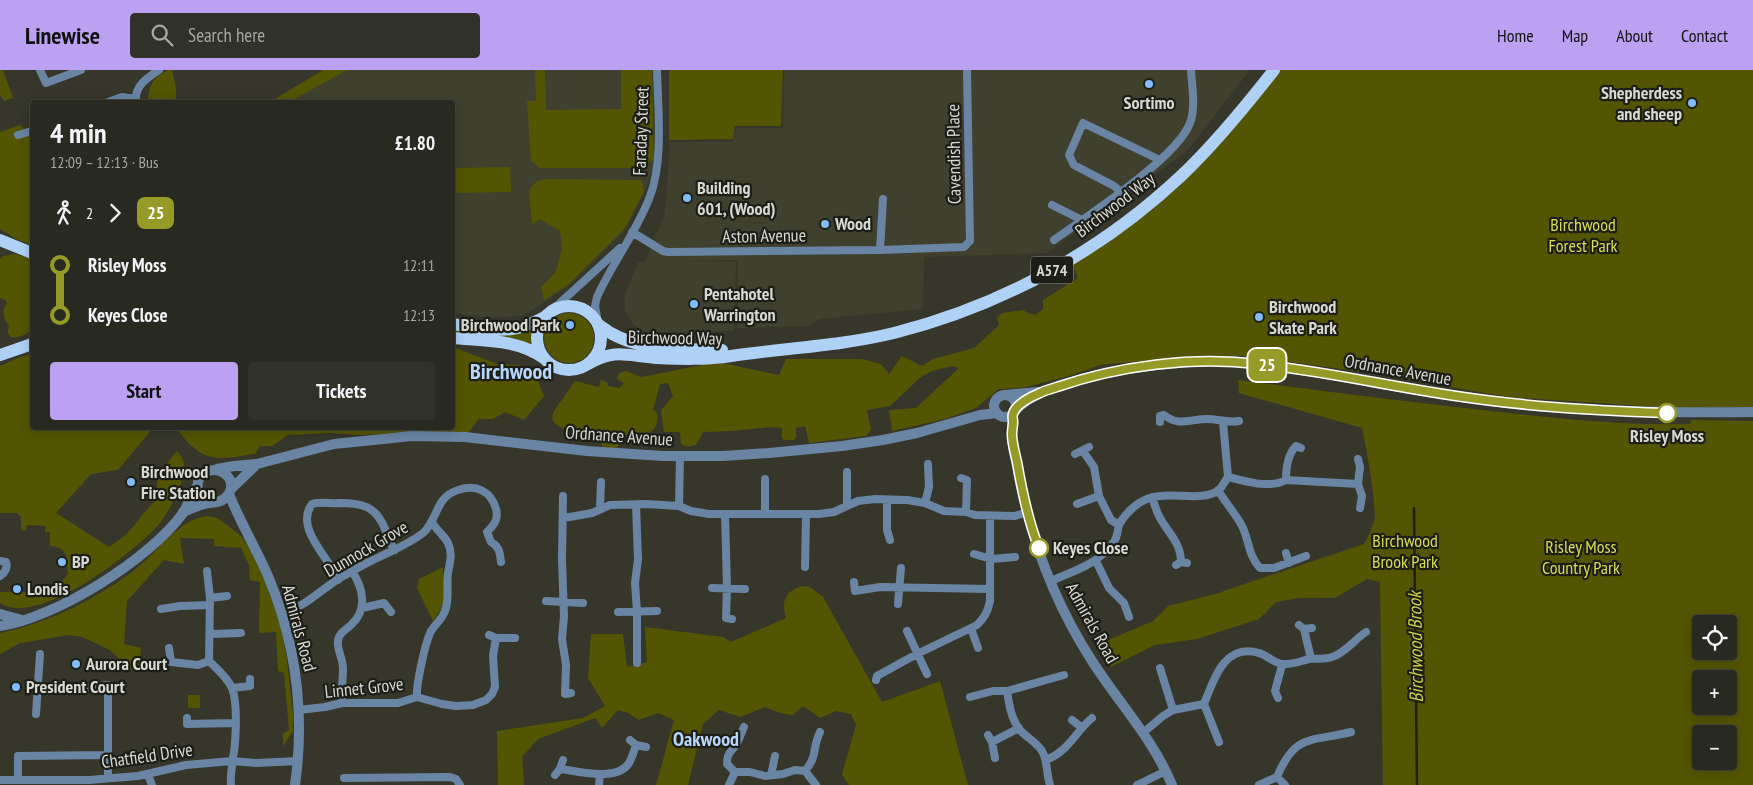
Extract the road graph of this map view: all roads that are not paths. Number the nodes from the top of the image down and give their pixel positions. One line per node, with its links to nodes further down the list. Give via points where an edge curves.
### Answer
1 (40, 70): 2 (street, via 46,84)
2 (80, 70)
3 (657, 70): 18 (street, Faraday Street, via 656,176 650,199)
4 (967, 70): 19 (street, Cavendish Place)
5 (1192, 70): 13 (street, via 1192,114 1184,134)
6 (1274, 70): 30 (main road, Birchwood Way / A574, via 1222,134 1182,175 1127,222 1052,270 1017,289 933,322 860,340)
7 (157, 71): 10 (street, via 141,85)
8 (114, 100): 9 (street, via 122,97)
9 (132, 100)
10 (136, 100)
11 (30, 132): 12 (street)
12 (18, 135)
13 (1160, 160): 14 (street); 14 (street, via 1083,123 1069,156 1074,166)
14 (1121, 192): 17 (street)
15 (883, 199): 23 (street)
16 (1052, 205): 17 (street)
17 (1082, 220): 21 (street)
18 (632, 232): 22 (street, Faraday Street); 23 (street, Aston Avenue, via 668,252)
19 (970, 237): 23 (street, Aston Avenue, via 964,247)
20 (0, 240): 24 (main road)
21 (1054, 240)
22 (624, 246): 25 (street, Faraday Street); 27 (street, Faraday Street, via 597,298)
23 (880, 250)
24 (30, 252)
25 (547, 315): 26 (main road, A574, via 512,330); 27 (main road, A574, via 557,308 576,306 592,315); 32 (main road, via 540,325 538,345)
26 (455, 324)
27 (598, 324): 30 (main road, Birchwood Way / A574, via 618,338 643,345); 33 (main road, via 601,334 598,351)
28 (455, 338): 32 (main road, A574, via 518,345)
29 (30, 345): 31 (main road)
30 (764, 351): 33 (main road, Birchwood Way / A574, via 692,358 611,354)
31 (0, 355)
32 (548, 362): 33 (main road, A574, via 564,369)
33 (588, 364)
34 (1041, 392): 35 (street, Ordnance Avenue); 37 (street, Ordnance Avenue, via 1023,402); 38 (street, Ordnance Avenue, via 1118,370 1217,361 1256,363 1420,392 1526,405 1662,412)
35 (1006, 395): 36 (street); 37 (street, via 1014,401)
36 (996, 401): 39 (street); 40 (street, Ordnance Avenue)
37 (1014, 412): 39 (street, via 1006,416); 44 (street, Admirals Road)
38 (1753, 412)
39 (998, 414): 40 (street, Ordnance Avenue); 44 (street, Admirals Road)
40 (980, 415): 47 (street, Ordnance Avenue, via 917,433 842,446 769,454)
41 (1239, 421): 43 (street)
42 (1160, 422): 43 (street, via 1160,416 1164,415 1177,421 1207,419)
43 (1223, 422): 54 (street)
44 (1012, 432): 76 (street, Admirals Road)
45 (1302, 448): 56 (street, via 1296,446 1292,450)
46 (1082, 451): 63 (street, via 1094,467)
47 (680, 456): 49 (street, Ordnance Avenue, via 587,451 465,437 412,436 334,444); 71 (street)
48 (1358, 459): 58 (street)
49 (257, 464): 51 (street, Ordnance Avenue); 61 (street, Ordnance Avenue)
50 (928, 464): 67 (street, via 929,487)
51 (217, 469): 59 (street, via 205,472); 61 (street, via 226,474 231,484)
52 (847, 472): 70 (street)
53 (961, 478): 75 (street, via 967,480)
54 (1228, 478): 56 (street, via 1269,484); 60 (street)
55 (765, 479): 77 (street)
56 (1286, 480): 58 (street)
57 (601, 482): 72 (street)
58 (1358, 484): 73 (street, via 1362,496)
59 (197, 486): 66 (street, via 200,496); 74 (street)
60 (1218, 490): 64 (street, via 1206,495 1162,494); 95 (street, via 1241,524 1255,563 1264,569)
61 (230, 492): 66 (street, via 223,500); 80 (street, Admirals Road)
62 (563, 496): 82 (street)
63 (1099, 496): 68 (street); 84 (street, via 1111,520)
64 (1152, 497): 84 (street, via 1133,507); 96 (street, via 1159,517 1176,539)
65 (887, 501): 67 (street); 70 (street, via 858,501); 85 (street)
66 (212, 503): 74 (street); 80 (street)
67 (925, 503): 75 (street, via 944,511)
68 (1077, 504)
69 (636, 505): 71 (street); 72 (street); 121 (street)
70 (846, 505): 79 (street, via 834,512)
71 (679, 506): 78 (street, via 691,511)
72 (600, 508): 82 (street, via 592,513)
73 (1360, 508)
74 (183, 512): 126 (street, via 141,555 112,576 55,608)
75 (966, 512): 81 (street)
76 (1028, 512): 81 (street, via 1014,516); 103 (street, Admirals Road)
77 (766, 513): 78 (street); 79 (street)
78 (725, 514): 106 (street)
79 (806, 515): 98 (street)
80 (238, 516): 123 (street, Admirals Road)
81 (990, 516): 91 (street)
82 (564, 518): 113 (street)
83 (432, 522): 86 (street, Dunnock Grove, via 411,542); 94 (street, Dunnock Grove, via 440,504 449,495 458,490 484,490 492,498 498,515 487,532 500,552); 152 (street, via 450,551 449,590 445,612 430,635 416,688)
84 (1119, 526): 93 (street, via 1118,536)
85 (890, 540)
86 (395, 550): 100 (street, Dunnock Grove); 102 (street, via 378,516 363,504 312,504 306,514 307,526)
87 (1286, 553): 95 (street)
88 (974, 554): 91 (street)
89 (1306, 556): 95 (street)
90 (1016, 557): 91 (street)
91 (991, 559): 109 (street)
92 (0, 561): 101 (street, via 7,565)
93 (1096, 561): 103 (street); 124 (street, via 1109,588 1124,603)
94 (501, 562)
95 (1289, 562)
96 (1181, 563)
97 (901, 568): 107 (street)
98 (804, 569)
99 (207, 571): 112 (street)
100 (352, 571): 102 (street, Dunnock Grove); 117 (street, via 362,591)
101 (0, 576)
102 (338, 580): 123 (street, Dunnock Grove, via 299,608)
103 (1051, 581): 167 (street, Admirals Road, via 1087,653)
104 (854, 582): 107 (street, via 855,591)
105 (712, 588): 106 (street)
106 (727, 588): 108 (street); 125 (street, via 726,618)
107 (900, 588): 109 (street); 115 (street)
108 (746, 589)
109 (989, 589): 129 (street, via 988,610 982,620)
110 (227, 596): 112 (street)
111 (546, 601): 113 (street)
112 (210, 602): 116 (street); 133 (street)
113 (564, 602): 114 (street); 151 (street, via 565,694)
114 (584, 603)
115 (898, 604)
116 (164, 606)
117 (362, 608): 119 (street, via 384,603); 155 (street, via 353,623 339,635 337,643 343,667)
118 (657, 611): 121 (street)
119 (391, 612)
120 (618, 612): 121 (street)
121 (637, 612): 141 (street)
122 (0, 614): 126 (street)
123 (282, 614): 157 (street, Admirals Road, via 294,660)
124 (1129, 617)
125 (732, 619)
126 (23, 620): 127 (street)
127 (0, 626)
128 (1305, 627): 139 (street)
129 (970, 628): 136 (street); 138 (street)
130 (907, 631): 138 (street)
131 (1366, 632): 139 (street, via 1334,657)
132 (241, 633): 133 (street)
133 (210, 634): 140 (street)
134 (515, 638): 152 (street, Linnet Grove, via 493,636 495,687 486,700 456,706)
135 (169, 648): 140 (street, via 171,662 198,665)
136 (978, 648)
137 (40, 654): 149 (street)
138 (917, 654): 144 (street); 147 (street, via 877,676)
139 (1311, 659): 142 (street)
140 (209, 661): 148 (street)
141 (636, 662)
142 (1282, 665): 154 (street, via 1275,691); 156 (street, via 1258,653 1237,653 1227,658)
143 (1160, 668): 158 (street)
144 (927, 674)
145 (1064, 675): 150 (street)
146 (250, 679): 148 (street, via 250,686)
147 (876, 680)
148 (232, 688): 163 (street)
149 (37, 689): 159 (street); 172 (street, via 108,685)
150 (1007, 692): 153 (street, via 992,691); 166 (street, via 1012,717)
151 (571, 693)
152 (417, 697): 155 (street, Linnet Grove, via 398,703)
153 (970, 697)
154 (1278, 698)
155 (342, 703): 157 (street, Linnet Grove)
156 (1204, 704): 158 (street); 170 (street)
157 (299, 710): 177 (street, Admirals Road)
158 (1173, 710): 167 (street)
159 (36, 714)
160 (187, 718): 163 (street, via 187,724)
161 (1092, 718): 165 (street)
162 (1072, 720): 165 (street)
163 (235, 723): 176 (street)
164 (746, 726): 181 (street, via 727,756 727,764)
165 (1081, 727): 175 (street, via 1067,747)
166 (1019, 728): 174 (street, via 990,739); 175 (street, via 1041,750)
167 (1144, 732): 180 (street, Admirals Road)
168 (1351, 732): 185 (street, via 1304,741 1283,762)
169 (828, 736): 179 (street, via 819,730 813,762)
170 (1219, 744)
171 (646, 747): 182 (street, via 633,742 628,765 618,772)
172 (108, 755): 186 (street); 188 (street, via 18,756)
173 (775, 756): 184 (street)
174 (995, 758)
175 (1046, 760): 199 (street)
176 (232, 761): 177 (street, Chatfield Drive); 183 (street, Chatfield Drive, via 186,765); 193 (street)
177 (297, 762): 194 (street, Admirals Road)
178 (559, 768): 182 (street)
179 (805, 771): 184 (street); 198 (street)
180 (1166, 771): 200 (street); 201 (street, Admirals Road)
181 (735, 772): 184 (street); 197 (street)
182 (600, 774): 196 (street)
183 (148, 775): 186 (street, Chatfield Drive); 192 (street)
184 (771, 776)
185 (1278, 777): 202 (street); 203 (street)
186 (108, 778): 191 (street, Chatfield Drive)
187 (344, 778): 190 (street)
188 (18, 779): 189 (street, Chatfield Drive); 191 (street, Chatfield Drive)
189 (0, 780)
190 (371, 781): 195 (street, via 450,777 458,780)
191 (59, 782)
192 (152, 785)
193 (231, 785)
194 (295, 785)
195 (460, 785)
196 (599, 785)
197 (729, 785)
198 (816, 785)
199 (1050, 785)
200 (1137, 785)
201 (1172, 785)
202 (1259, 785)
203 (1285, 785)

